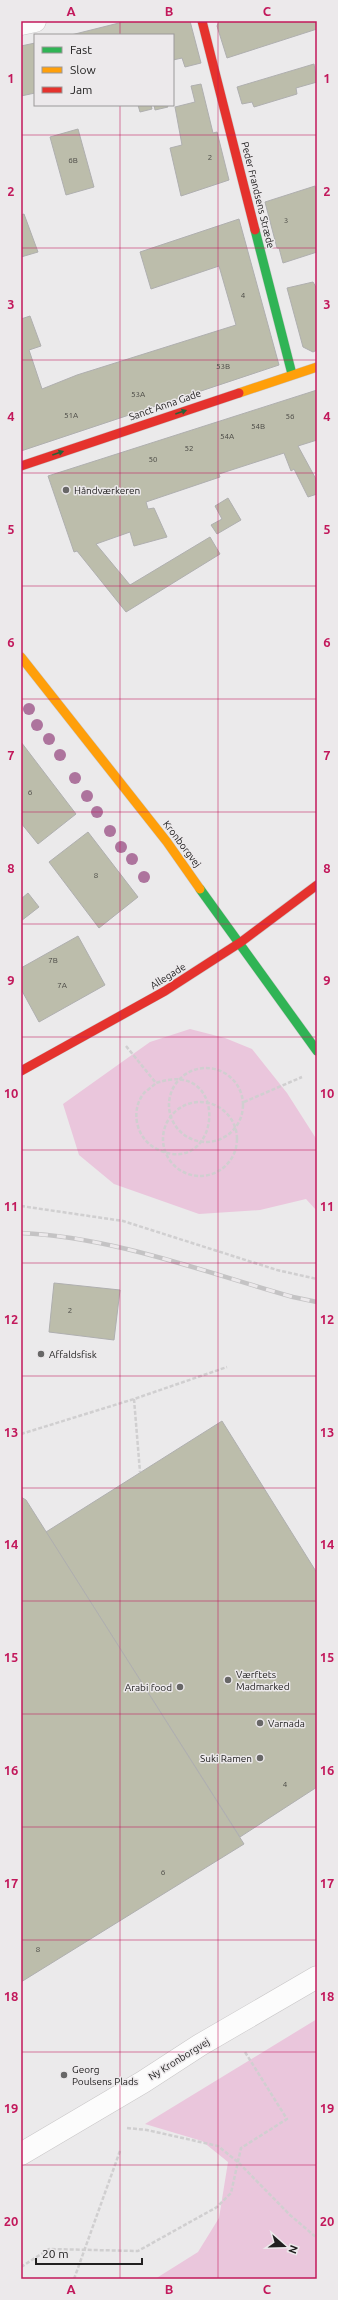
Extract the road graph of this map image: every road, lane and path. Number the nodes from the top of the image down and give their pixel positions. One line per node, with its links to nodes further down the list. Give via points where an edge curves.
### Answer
1 (36, 21): 3 (street)
2 (202, 21): 5 (street, Peder Frandsens Stræde)
3 (21, 24)
4 (317, 367): 5 (street, Sanct Anna Gade)
5 (292, 374): 6 (street, Sanct Anna Gade, one-way to 5)
6 (21, 466)
7 (21, 657): 9 (street, Kronborgvej, via 167,842)
8 (317, 885): 9 (street, Allegade)
9 (241, 942): 10 (street, Allegade); 11 (street, Kronborgvej)
10 (108, 1024): 12 (street, Allegade); 15 (path)
11 (317, 1051)
12 (21, 1071)
13 (310, 1073): 16 (path)
14 (178, 1079): 15 (path); 16 (path, via 190,1071 218,1069 231,1076 240,1088); 17 (path, via 191,1083); 18 (path, via 171,1091 168,1104)
15 (156, 1084): 21 (path, via 144,1093 138,1107 136,1122 142,1136 152,1147)
16 (244, 1102): 19 (path, via 242,1116)
17 (208, 1103): 18 (path, via 187,1104); 19 (path, via 220,1108 230,1117); 20 (path, via 211,1117 208,1130)
18 (171, 1117): 20 (path, via 178,1129 188,1138); 21 (path, via 164,1134)
19 (236, 1128): 20 (path, via 226,1137 214,1142); 21 (path, via 237,1139 230,1160 212,1174 191,1174 172,1162)
20 (201, 1142): 21 (path, via 191,1150)
21 (166, 1153)
22 (21, 1206): 23 (path, via 123,1221 276,1270)
23 (317, 1279)
24 (227, 1367): 25 (path)
25 (134, 1399): 26 (path); 27 (path)
26 (21, 1434)
27 (140, 1472)
28 (317, 1977): 29 (street, Ny Kronborgvej)
29 (230, 2028): 32 (street, Ny Kronborgvej); 33 (path, via 288,2119 240,2148)
30 (125, 2128): 33 (path, via 147,2130 218,2146)
31 (120, 2151): 36 (path, bridge)
32 (21, 2154)
33 (238, 2162): 34 (path, via 290,2215); 35 (path, via 231,2192 217,2207 138,2251 49,2249)
34 (317, 2238)
35 (21, 2267)
36 (74, 2279)

